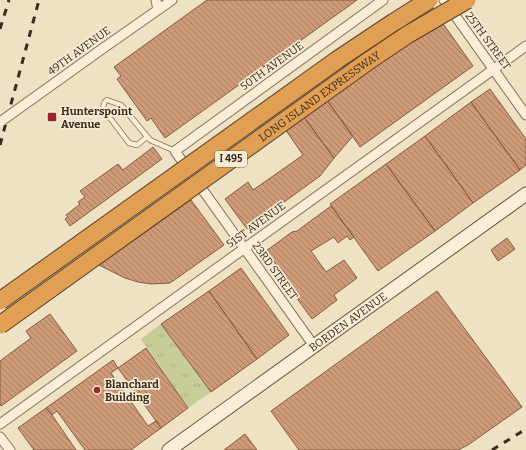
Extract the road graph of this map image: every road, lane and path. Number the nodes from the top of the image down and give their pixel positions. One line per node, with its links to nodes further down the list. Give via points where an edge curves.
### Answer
1 (156, 0): 7 (street)
2 (172, 0): 7 (street, 49TH AVENUE)
3 (383, 0): 13 (street, 50TH AVENUE)
4 (429, 0): 16 (highway, LONG ISLAND EXPRESSWAY / I 495, bridge, via 349,51)
5 (444, 0): 9 (street, 25TH STREET)
6 (467, 0): 17 (highway, LONG ISLAND EXPRESSWAY / I 495, bridge, via 366,62)
7 (158, 10): 11 (street, 49TH AVENUE, bridge)
8 (526, 46): 9 (street, 51ST AVENUE)
9 (494, 69): 10 (street, 25TH STREET); 15 (street, 51ST AVENUE)
10 (526, 115)
11 (0, 122)
12 (147, 137): 12 (lane, via 121,104 107,100 104,103 104,110 129,143 137,145); 13 (lane)
13 (175, 152): 15 (street, 23RD STREET)
14 (526, 194): 18 (main road, BORDEN AVENUE)
15 (244, 248): 18 (street, 23RD STREET); 19 (street, 51ST AVENUE)
16 (0, 301)
17 (0, 325)
18 (314, 346): 22 (main road, BORDEN AVENUE)
19 (0, 424)
20 (0, 437): 21 (street)
21 (10, 450)
22 (169, 450)

